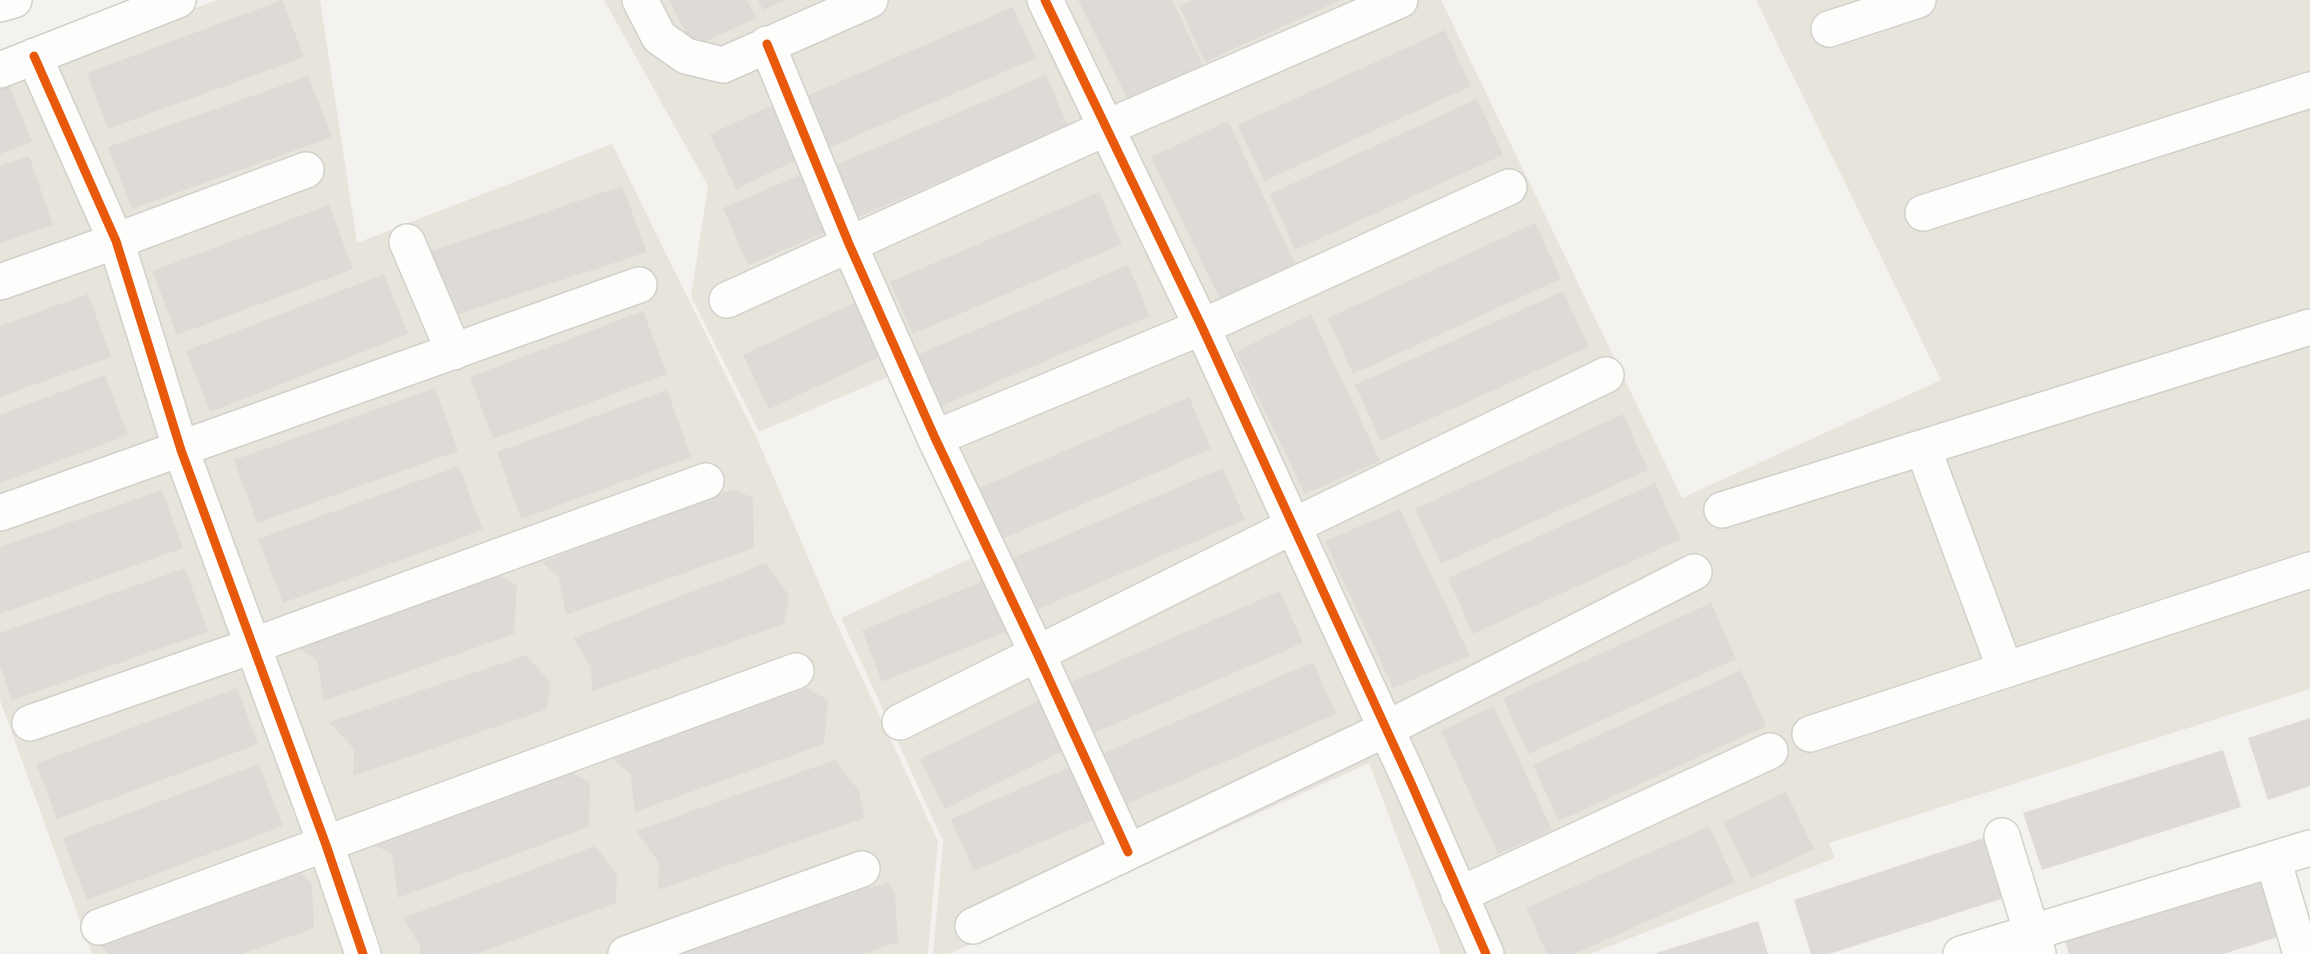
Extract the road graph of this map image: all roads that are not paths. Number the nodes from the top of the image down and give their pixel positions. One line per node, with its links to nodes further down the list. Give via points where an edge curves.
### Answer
1 (15, 0): 8 (street)
2 (178, 0): 11 (street)
3 (640, 0): 10 (street, via 659,37 686,56 723,65)
4 (870, 0): 10 (street)
5 (1045, 0): 14 (street)
6 (1400, 0): 14 (street)
7 (1918, 0): 9 (street)
8 (0, 4)
9 (1829, 29)
10 (766, 44): 20 (street)
11 (34, 56): 12 (street); 18 (street)
12 (0, 70)
13 (2310, 90): 17 (street)
14 (1108, 127): 20 (street); 24 (street)
15 (306, 170): 18 (street)
16 (1509, 187): 24 (street)
17 (1923, 213)
18 (116, 241): 21 (street); 30 (street)
19 (407, 242): 26 (street)
20 (849, 244): 23 (street); 28 (street)
21 (0, 282)
22 (639, 285): 26 (street)
23 (727, 300)
24 (1202, 327): 28 (street); 34 (street)
25 (2310, 327): 29 (street)
26 (454, 352): 30 (street)
27 (1606, 375): 34 (street)
28 (935, 438): 38 (street)
29 (1923, 448): 32 (street); 39 (street)
30 (181, 450): 33 (street); 37 (street)
31 (706, 481): 37 (street)
32 (1722, 510)
33 (0, 513)
34 (1293, 526): 38 (street); 43 (street)
35 (2310, 569): 39 (street)
36 (1694, 572): 43 (street)
37 (251, 646): 42 (street); 47 (street)
38 (1038, 653): 41 (street); 49 (street)
39 (2005, 669): 44 (street)
40 (796, 671): 47 (street)
41 (900, 722)
42 (30, 723)
43 (1386, 729): 49 (street); 52 (street)
44 (1810, 734)
45 (1770, 751): 52 (street)
46 (2002, 836): 55 (street)
47 (326, 845): 54 (street); 56 (street)
48 (2310, 848): 50 (street)
49 (1128, 852): 53 (street)
50 (2273, 859): 55 (street); 60 (street)
51 (862, 869): 57 (street)
52 (1459, 895): 58 (street)
53 (973, 926)
54 (99, 927)
55 (2035, 943): 59 (street)
56 (363, 954)
57 (626, 954)
58 (1486, 954)
59 (1961, 954)
60 (2301, 954)

